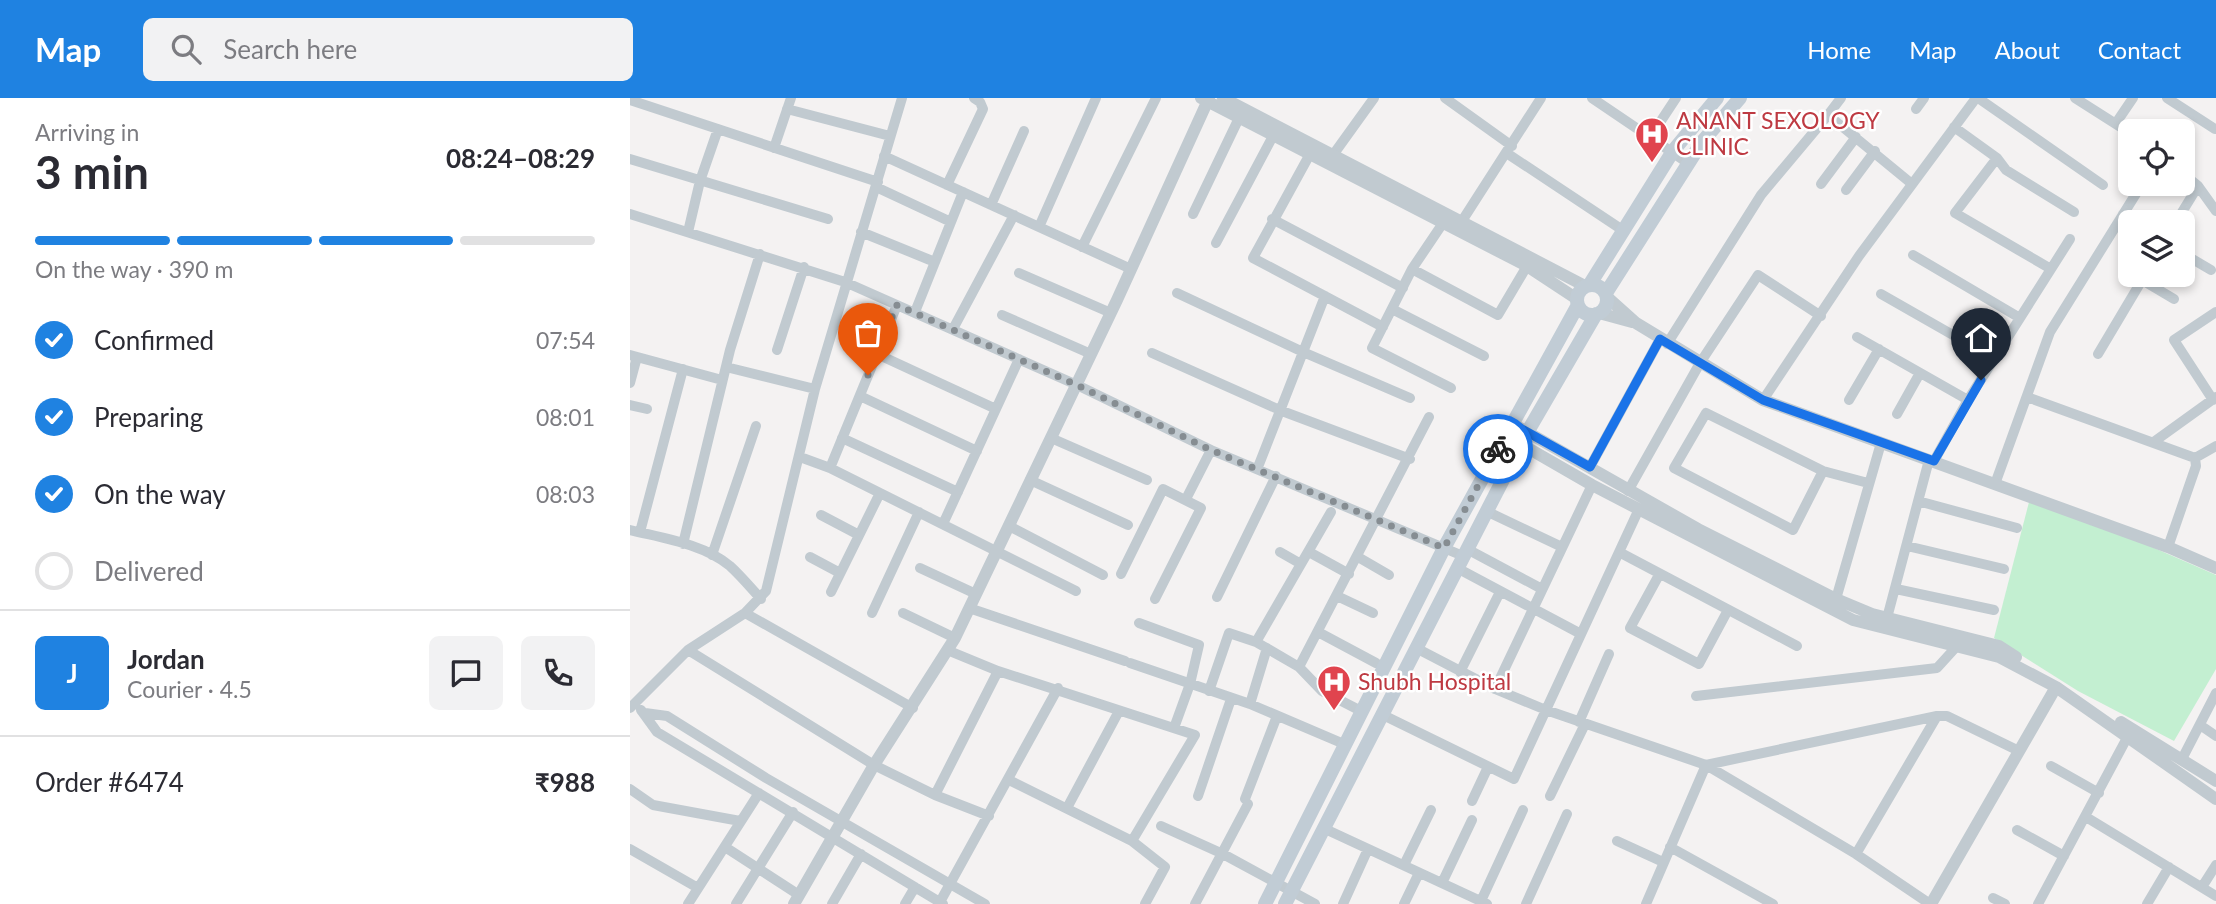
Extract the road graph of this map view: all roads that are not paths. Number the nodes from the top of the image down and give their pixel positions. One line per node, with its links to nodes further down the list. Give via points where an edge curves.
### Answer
1 (902, 98): 32 (street)
2 (974, 98): 52 (street, via 983,109)
3 (1156, 98): 75 (street)
4 (1223, 98): 41 (street)
5 (1359, 98): 21 (street)
6 (1445, 98): 37 (street)
7 (1541, 98): 37 (street)
8 (1592, 98): 34 (street)
9 (1661, 98): 22 (street)
10 (1717, 98): 38 (main road)
11 (1740, 98): 45 (main road)
12 (1842, 98): 25 (street)
13 (1924, 98): 24 (street)
14 (1977, 98): 28 (street); 49 (street)
15 (2075, 98): 27 (street)
16 (2133, 98): 27 (street)
17 (2167, 98): 30 (street)
18 (1093, 99): 69 (street)
19 (1205, 99): 26 (street); 82 (street)
20 (630, 100): 29 (street)
21 (1372, 101): 41 (street)
22 (1673, 102): 34 (street)
23 (789, 103): 32 (street); 36 (street)
24 (1916, 109)
25 (1828, 115): 35 (street); 111 (street, via 1761,195)
26 (1239, 118): 33 (street); 61 (street)
27 (2116, 124)
28 (1954, 127): 43 (street); 48 (street)
29 (718, 129): 36 (street); 46 (street)
30 (2215, 129)
31 (1024, 131): 56 (street)
32 (890, 136): 42 (street)
33 (1273, 136): 40 (street); 74 (street)
34 (1651, 136): 38 (street)
35 (1856, 137): 39 (street); 47 (street)
36 (774, 148): 51 (street)
37 (1510, 150): 65 (street); 72 (street)
38 (1673, 151): 45 (street); 72 (main road)
39 (1875, 151): 48 (street); 54 (street)
40 (1310, 154): 64 (street); 68 (street)
41 (1334, 155): 65 (street)
42 (884, 156): 51 (street); 52 (street)
43 (1997, 158): 59 (street, via 2006,170); 84 (street, via 1955,213)
44 (630, 159): 46 (street)
45 (1688, 163): 94 (main road)
46 (700, 181): 63 (street); 70 (street)
47 (1821, 184)
48 (1912, 184): 105 (street)
49 (2103, 184)
50 (2195, 184): 53 (street)
51 (877, 185): 66 (street); 71 (street)
52 (947, 185): 55 (street)
53 (2198, 186): 57 (street); 58 (street)
54 (1846, 190)
55 (963, 192): 56 (street); 66 (street)
56 (991, 205): 62 (street)
57 (2183, 210)
58 (2216, 211)
59 (2074, 212)
60 (630, 214): 70 (street)
61 (1193, 214)
62 (1014, 215): 69 (street); 109 (street)
63 (828, 219)
64 (1272, 219): 91 (street); 95 (street, via 1253,258)
65 (1462, 221): 88 (street)
66 (951, 222): 79 (street)
67 (2118, 222): 133 (street, via 2050,332)
68 (1443, 223): 81 (street); 83 (street)
69 (1038, 227): 75 (street)
70 (688, 232): 76 (street)
71 (861, 232): 79 (street); 87 (street)
72 (1624, 232): 88 (main road)
73 (2070, 239): 84 (street)
74 (1216, 243)
75 (1082, 247): 82 (street)
76 (760, 254): 80 (street); 124 (street)
77 (1913, 255): 106 (street)
78 (2195, 261): 85 (street)
79 (935, 262): 100 (street)
80 (804, 267): 87 (street); 113 (street)
81 (1527, 267): 83 (street, via 1497,315); 97 (street)
82 (1131, 269): 102 (street)
83 (1412, 269): 91 (street)
84 (2051, 269): 106 (street)
85 (2211, 270)
86 (1019, 273): 102 (street)
87 (845, 282): 98 (street); 130 (street)
88 (1587, 285): 94 (main road, via 1600,286); 97 (main road)
89 (2138, 287): 118 (street)
90 (2158, 287): 96 (street)
91 (1403, 288): 99 (street)
92 (1177, 293): 114 (street)
93 (1881, 294): 122 (street)
94 (1606, 295): 103 (main road, via 1606,305); 107 (street)
95 (1325, 296): 108 (street); 114 (street)
96 (2174, 299)
97 (1577, 302): 103 (main road, via 1584,313); 146 (main road)
98 (897, 305): 100 (street); 116 (street)
99 (1392, 309): 108 (street); 120 (street)
100 (915, 312): 109 (street)
101 (2216, 312): 135 (street, via 2174,340)
102 (1111, 313): 117 (street)
103 (1597, 313): 107 (street); 149 (main road)
104 (1002, 315): 117 (street)
105 (1821, 316): 123 (street, via 1758,275); 136 (street)
106 (2020, 318): 122 (street)
107 (1636, 323): 111 (street)
108 (1383, 327): 131 (street, via 1372,348)
109 (953, 329): 121 (street)
110 (1857, 337): 112 (street)
111 (1664, 342): 123 (street); 160 (street)
112 (1879, 348): 126 (street); 137 (street)
113 (777, 350)
114 (1303, 352): 134 (street); 142 (street)
115 (1152, 353): 142 (street)
116 (877, 354): 132 (street); 141 (street)
117 (1091, 354): 129 (street)
118 (2098, 354)
119 (634, 356): 125 (street); 128 (street)
120 (1484, 356)
121 (1019, 359): 129 (street); 141 (street)
122 (1995, 359): 138 (street)
123 (1700, 363): 136 (street); 170 (street)
124 (726, 367): 127 (street); 130 (street)
125 (683, 369): 127 (street); 184 (street)
126 (1920, 373): 138 (street); 143 (street)
127 (723, 380): 186 (street)
128 (630, 383)
129 (1077, 385): 148 (street); 153 (street)
130 (815, 388): 155 (street)
131 (1451, 388)
132 (860, 396): 147 (street); 154 (street)
133 (2027, 397): 150 (street); 167 (street)
134 (1410, 398)
135 (2214, 398): 150 (street)
136 (1763, 400): 151 (street)
137 (1849, 400)
138 (1968, 400): 158 (street)
139 (630, 405): 140 (street)
140 (647, 409)
141 (996, 409): 154 (street)
142 (1282, 411): 157 (street); 159 (street)
143 (1897, 414)
144 (1429, 417): 157 (street)
145 (756, 426): 195 (street)
146 (1508, 429): 149 (street); 190 (main road)
147 (842, 438): 161 (street); 169 (street)
148 (1051, 438): 164 (street); 165 (street)
149 (1525, 438): 160 (street); 168 (street); 175 (main road)
150 (2155, 442): 156 (street)
151 (1881, 443): 158 (street); 166 (street)
152 (2216, 446): 156 (street)
153 (1211, 450): 159 (street); 172 (street)
154 (977, 451): 169 (street)
155 (800, 457): 161 (street); 217 (street, via 771,579)
156 (2195, 458): 189 (street, via 2196,467)
157 (1410, 459): 179 (street)
158 (1931, 461): 167 (street); 173 (street)
159 (1258, 467): 163 (street)
160 (1590, 467): 170 (street)
161 (830, 468): 171 (street)
162 (1823, 471): 162 (street, via 1706,413 1674,468 1793,530); 166 (street)
163 (1276, 476): 179 (street); 216 (street)
164 (1030, 480): 181 (street); 182 (street)
165 (1147, 480)
166 (1868, 483): 218 (street)
167 (1995, 484): 189 (street)
168 (1592, 485): 174 (street); 188 (street)
169 (958, 492): 180 (street)
170 (1628, 492): 218 (street)
171 (880, 493): 176 (street); 185 (street)
172 (1186, 499): 204 (street, via 1163,489); 219 (street, via 1201,508)
173 (1918, 501): 183 (street); 187 (street)
174 (1639, 509): 194 (street); 235 (street, via 1853,620)
175 (1486, 511): 188 (street); 198 (main road)
176 (919, 512): 180 (street); 224 (street)
177 (1331, 512): 193 (street)
178 (821, 515): 185 (street)
179 (1377, 519): 190 (street); 197 (street)
180 (943, 524): 191 (street)
181 (1128, 525)
182 (1009, 526): 191 (street); 206 (street)
183 (2017, 528)
184 (635, 531): 186 (street)
185 (859, 535): 203 (street)
186 (683, 544): 195 (street)
187 (1907, 546): 202 (street); 210 (street)
188 (1562, 547): 209 (street)
189 (2168, 547): 201 (street)
190 (1444, 548): 198 (street); 258 (main road)
191 (997, 550): 211 (street); 214 (street)
192 (1280, 552): 199 (street)
193 (1309, 552): 199 (street); 205 (street)
194 (1619, 552): 208 (street); 231 (street)
195 (712, 555): 217 (street)
196 (810, 557): 203 (street)
197 (1357, 557): 205 (street); 207 (street)
198 (1462, 558): 209 (street); 213 (street); 237 (main road)
199 (1301, 564): 233 (street)
200 (920, 568): 214 (street)
201 (2216, 568)
202 (2004, 569)
203 (840, 573): 212 (street)
204 (1121, 574)
205 (1349, 574): 215 (street)
206 (1103, 575)
207 (1390, 575)
208 (1659, 575): 222 (street); 222 (street, via 1630,628 1699,664)
209 (1542, 589): 221 (street)
210 (1896, 589): 223 (street); 228 (street)
211 (1076, 591)
212 (831, 592)
213 (1500, 592): 221 (street); 244 (street)
214 (976, 594): 220 (street)
215 (1337, 596): 225 (street); 230 (street)
216 (1217, 597)
217 (761, 598): 226 (street)
218 (1836, 598): 228 (street)
219 (1155, 599)
220 (969, 608): 232 (street); 245 (street)
221 (1534, 609): 231 (street); 248 (street)
222 (1728, 610): 234 (street)
223 (1994, 610)
224 (872, 612)
225 (1373, 612)
226 (745, 613): 238 (street); 255 (street)
227 (903, 613): 232 (street)
228 (1887, 618): 270 (street, via 1999,646)
229 (1139, 623): 245 (street, via 1199,645)
230 (1318, 632): 241 (street); 242 (street)
231 (1581, 634): 257 (street)
232 (955, 638): 239 (street)
233 (1255, 642): 236 (street); 249 (street, via 1229,633)
234 (1797, 646)
235 (1957, 646): 246 (street, via 1999,657); 251 (street, via 1937,668)
236 (1267, 648): 242 (street); 254 (street)
237 (1416, 648): 244 (street); 260 (main road)
238 (688, 650): 253 (street); 271 (street)
239 (947, 650): 243 (street); 255 (street)
240 (1609, 654): 263 (street)
241 (1376, 663)
242 (1299, 667): 258 (street, via 1322,691)
243 (998, 671): 247 (street); 280 (street)
244 (1460, 672): 248 (street)
245 (1190, 684): 249 (street); 265 (street)
246 (2056, 687): 266 (street); 269 (street)
247 (1058, 688): 256 (street); 275 (street)
248 (1495, 689): 257 (street)
249 (1209, 691): 252 (street)
250 (2216, 693): 264 (street)
251 (1696, 696)
252 (1231, 699): 254 (street); 281 (street)
253 (633, 702): 259 (street)
254 (1250, 704): 261 (street)
255 (913, 708): 271 (street)
256 (1119, 710): 265 (street); 285 (street)
257 (1546, 710): 263 (street); 274 (street, via 1514,779)
258 (1361, 711): 268 (main road)
259 (645, 713): 278 (street, via 657,732); 294 (street, via 667,716)
260 (1381, 714): 274 (street); 296 (main road)
261 (1277, 716): 268 (street); 306 (street)
262 (1937, 716): 269 (street, via 1947,716); 272 (street); 307 (street)
263 (1582, 723): 272 (street); 282 (street)
264 (2200, 725): 267 (street); 270 (street)
265 (1174, 728): 299 (street, via 1195,735)
266 (2128, 736): 279 (street); 283 (street)
267 (2216, 736)
268 (1344, 744): 315 (main road)
269 (2019, 751): 343 (street)
270 (2182, 759): 276 (street)
271 (874, 765): 280 (street); 294 (street)
272 (1706, 765): 302 (street); 307 (street)
273 (2051, 766): 279 (street)
274 (1488, 768): 284 (street)
275 (1009, 780): 285 (street); 290 (street)
276 (2216, 781)
277 (630, 789): 293 (street, via 653,805)
278 (760, 793): 288 (street); 293 (street)
279 (2099, 793): 291 (street)
280 (935, 795): 290 (street)
281 (1198, 796)
282 (1550, 796)
283 (2216, 799)
284 (1472, 801)
285 (1067, 808): 299 (street)
286 (1431, 810): 310 (street)
287 (1523, 810): 326 (street)
288 (793, 812): 298 (street); 313 (street)
289 (1567, 814): 340 (street)
290 (989, 816): 317 (street)
291 (2085, 817): 308 (street); 312 (street)
292 (1472, 820): 316 (street)
293 (740, 821): 301 (street)
294 (844, 821): 298 (street); 317 (street)
295 (1161, 826): 306 (street)
296 (1323, 828): 304 (street); 322 (main road)
297 (2017, 830): 308 (street)
298 (835, 837): 305 (street); 325 (street)
299 (1132, 841): 334 (street, via 1165,867)
300 (1617, 841): 309 (street)
301 (725, 847): 313 (street); 320 (street)
302 (1670, 847): 309 (street); 342 (street)
303 (630, 849): 320 (street)
304 (1368, 849): 310 (street); 338 (street)
305 (861, 854): 318 (street); 331 (street)
306 (1223, 854): 315 (street); 335 (street)
307 (1856, 854): 343 (street)
308 (2064, 856): 328 (street)
309 (1663, 862): 341 (street)
310 (1404, 865): 314 (street)
311 (2216, 865): 319 (street)
312 (2169, 867): 319 (street); 345 (street)
313 (758, 869): 325 (street); 330 (street)
314 (1419, 873): 316 (street); 339 (street)
315 (1277, 883): 322 (street); 336 (main road)
316 (1442, 883): 324 (street)
317 (951, 884): 327 (street); 333 (street)
318 (915, 887): 327 (street); 332 (street)
319 (2202, 887): 321 (street)
320 (698, 888): 329 (street)
321 (2216, 896)
322 (1289, 897): 337 (street)
323 (1993, 898): 344 (street)
324 (1465, 899): 326 (street)
325 (797, 900)
326 (1484, 902)
327 (942, 903)
328 (2040, 903)
329 (688, 904)
330 (736, 904)
331 (832, 904)
332 (905, 904)
333 (985, 904)
334 (1145, 904)
335 (1195, 904)
336 (1265, 904)
337 (1315, 904)
338 (1343, 904)
339 (1404, 904)
340 (1527, 904)
341 (1646, 904)
342 (1773, 904)
343 (1931, 904)
344 (2005, 904)
345 (2147, 904)

